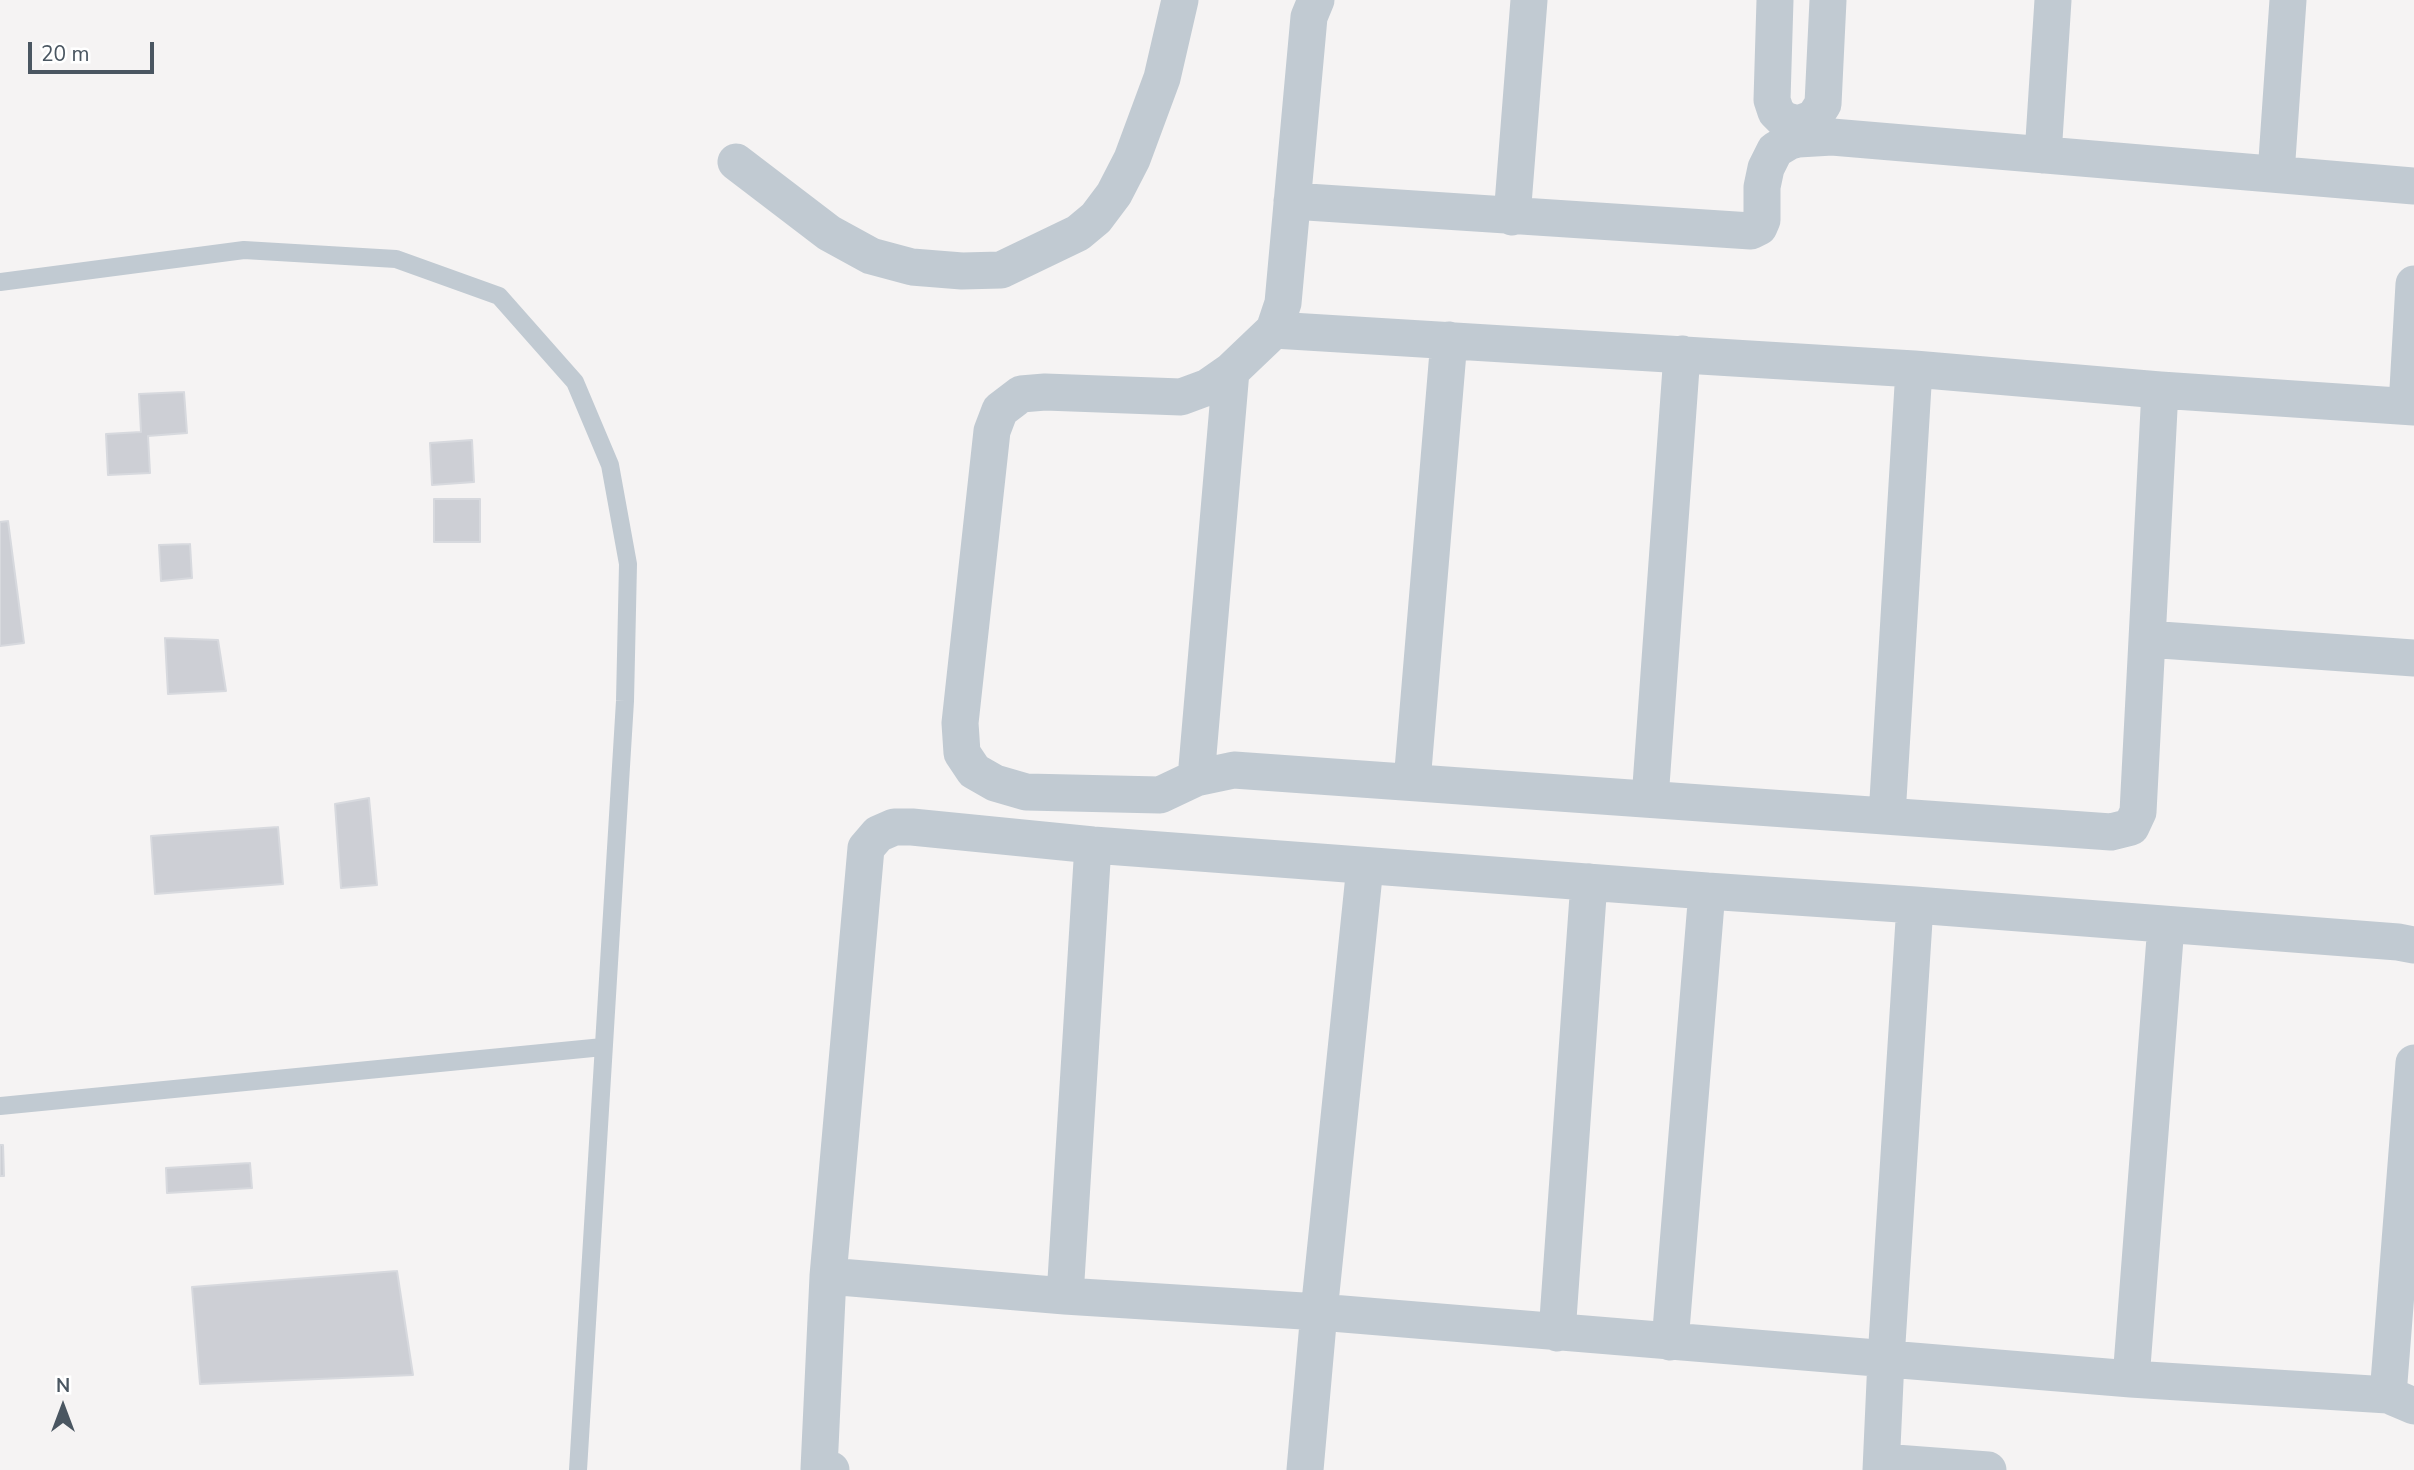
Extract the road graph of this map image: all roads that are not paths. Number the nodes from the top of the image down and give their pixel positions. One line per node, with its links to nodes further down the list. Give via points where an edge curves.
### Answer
1 (1180, 0): 10 (street, via 1162,78 1114,194 1078,233 1000,270 912,267 872,256 829,233)
2 (1316, 0): 13 (street, via 1309,17)
3 (1529, 0): 14 (street)
4 (1775, 0): 8 (street, via 1772,100 1776,112)
5 (1828, 0): 8 (street, via 1823,104)
6 (2053, 0): 9 (street)
7 (2288, 0): 11 (street)
8 (1798, 132): 9 (street); 14 (street, via 1776,150 1766,168 1762,220 1751,231)
9 (2043, 155): 11 (street)
10 (736, 162)
11 (2276, 174): 12 (street)
12 (2414, 186)
13 (1292, 201): 14 (street); 17 (street, via 1283,303)
14 (1512, 217)
15 (0, 282): 37 (lane, via 244,250 396,258 499,296 575,382 610,465 628,564 625,701)
16 (2414, 284): 23 (street)
17 (1274, 330): 18 (street); 21 (street)
18 (1448, 340): 19 (street); 27 (street)
19 (1682, 354): 20 (street); 28 (street)
20 (1914, 369): 22 (street); 29 (street)
21 (1231, 371): 26 (street); 26 (street, via 1209,387 1181,397 1045,392 1021,394 1000,410 992,431 960,723 962,753 974,771 1026,792 1160,795)
22 (2160, 390): 23 (street); 24 (street)
23 (2411, 406)
24 (2147, 639): 25 (street); 29 (street, via 2138,812 2130,827 2111,832)
25 (2414, 658)
26 (1196, 778): 27 (street, via 1234,770)
27 (1412, 782): 28 (street)
28 (1650, 799): 29 (street)
29 (1887, 816)
30 (1093, 845): 31 (street); 40 (street, via 894,827 878,834 866,848); 41 (street)
31 (1365, 866): 32 (street); 42 (street)
32 (1589, 882): 33 (street); 43 (street)
33 (1707, 891): 34 (street); 44 (street)
34 (1915, 905): 35 (street); 45 (street)
35 (2166, 925): 36 (street); 46 (street)
36 (2414, 945)
37 (603, 1047): 39 (lane); 49 (lane)
38 (2414, 1063): 47 (street)
39 (0, 1106)
40 (828, 1276): 41 (street); 50 (street)
41 (1065, 1296): 42 (street)
42 (1319, 1312): 43 (street); 52 (street)
43 (1557, 1333): 44 (street)
44 (1670, 1342): 45 (street)
45 (1886, 1359): 46 (street); 48 (street)
46 (2130, 1379): 47 (street)
47 (2401, 1400)
48 (1882, 1466): 53 (street)
49 (578, 1470)
50 (819, 1470): 51 (street)
51 (831, 1470)
52 (1305, 1470)
53 (1988, 1470)

